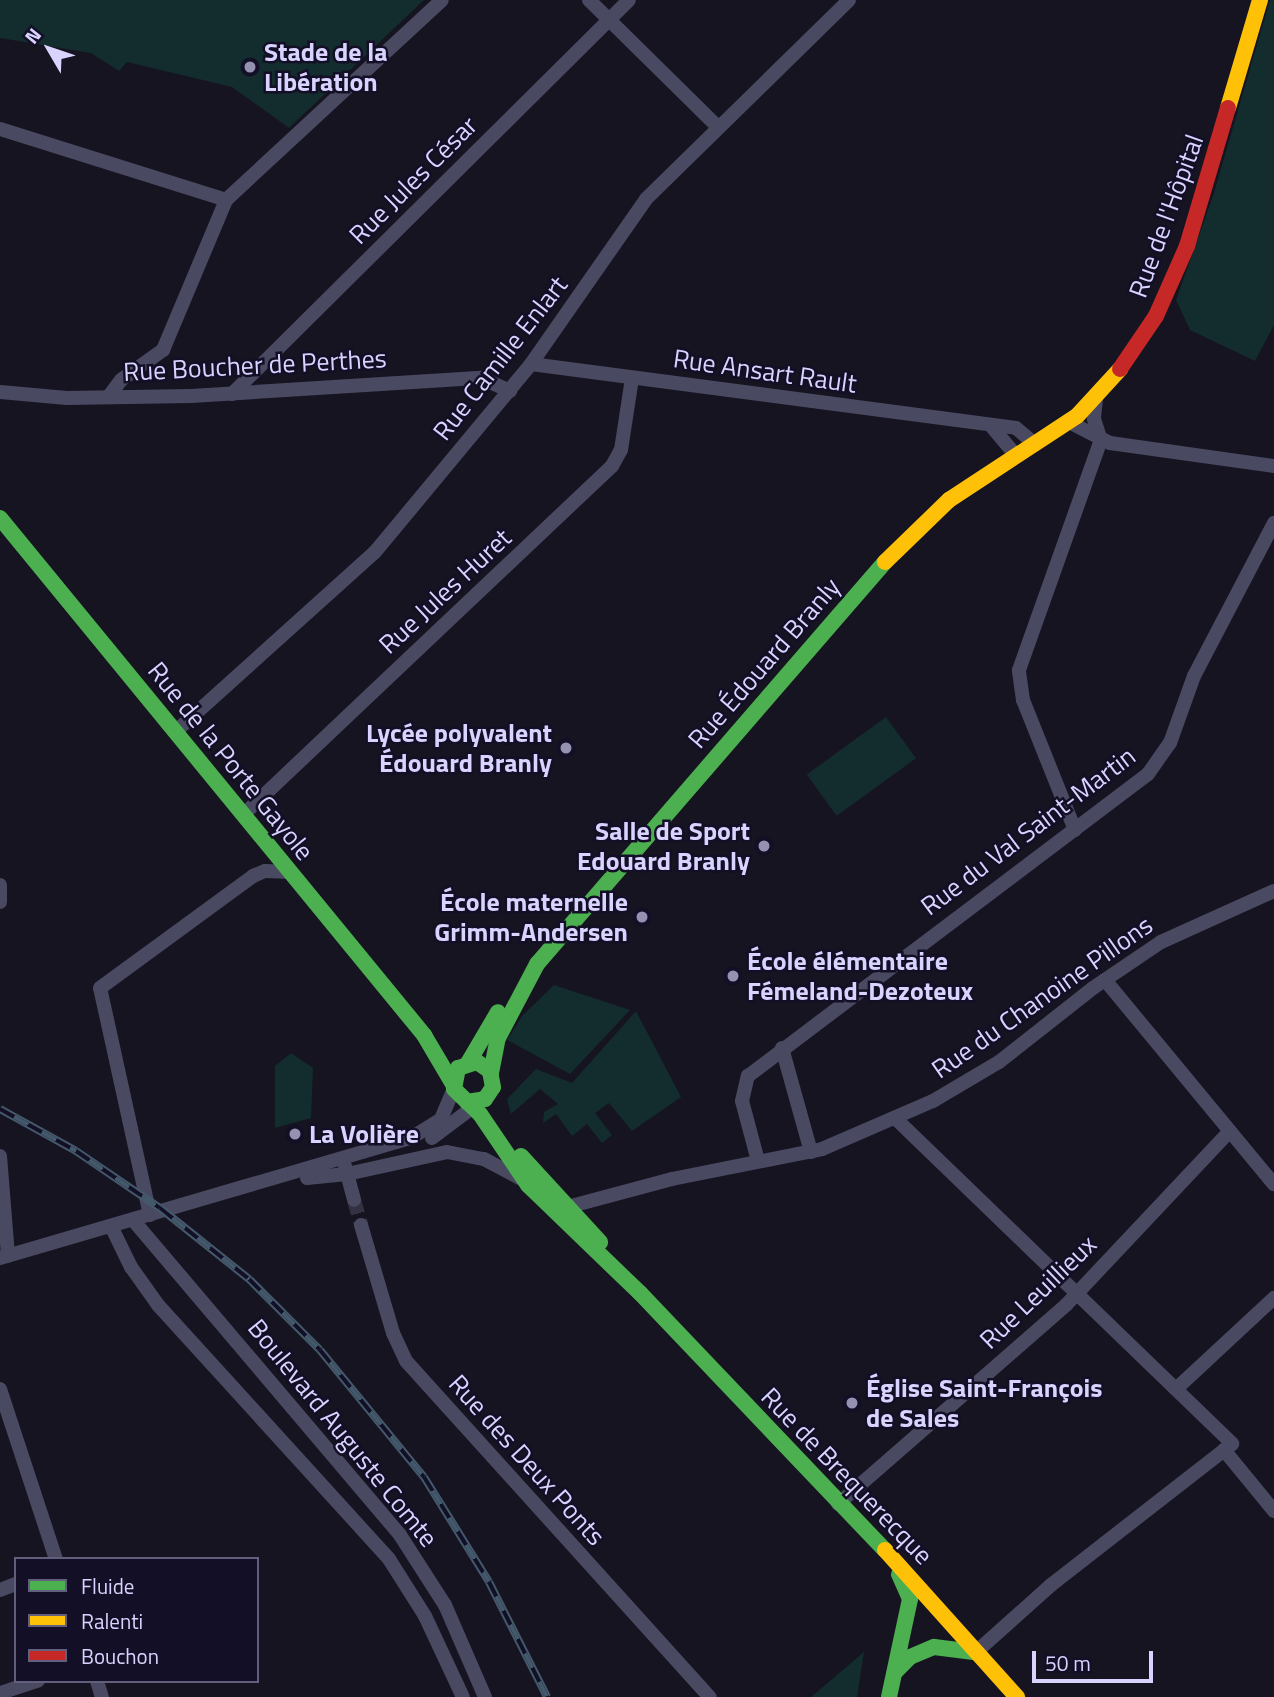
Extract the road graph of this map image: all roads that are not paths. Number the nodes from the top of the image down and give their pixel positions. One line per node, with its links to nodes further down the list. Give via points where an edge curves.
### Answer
1 (442, 0): 9 (street)
2 (589, 0): 6 (street)
3 (629, 0): 6 (street, Rue Jules César)
4 (849, 0): 7 (street, Rue Camille Enlart)
5 (1260, 0): 16 (main road, Rue de l'Hôpital, via 1175,276 1141,341)
6 (609, 20): 7 (street); 14 (street, Rue Jules César)
7 (718, 127): 10 (street, Rue Camille Enlart, via 646,199)
8 (0, 129): 9 (street)
9 (226, 200): 15 (street, via 163,350 121,380)
10 (531, 364): 11 (street, Rue Ansart Rault); 12 (street, Rue Camille Enlart)
11 (632, 378): 18 (street, Rue Ansart Rault); 26 (street, Rue Jules Huret, via 621,450 612,466)
12 (510, 391): 14 (street, Rue Boucher de Perthes, via 481,378); 25 (street, Rue Camille Enlart, via 367,559)
13 (0, 392): 15 (street, Rue Boucher de Perthes)
14 (232, 394): 15 (street, Rue Boucher de Perthes)
15 (109, 397)
16 (1096, 399): 17 (main road, Rue de l'Hôpital); 19 (street, via 1094,419)
17 (1069, 422): 19 (street); 20 (main road, Rue Édouard Branly)
18 (992, 427): 20 (street, Rue Ansart Rault, via 1020,428); 21 (street)
19 (1101, 440): 22 (street); 27 (street, via 1019,670 1023,700)
20 (1035, 444): 21 (main road, Rue Édouard Branly)
21 (1016, 456): 32 (main road, Rue Édouard Branly, via 949,500 908,536)
22 (1274, 466)
23 (0, 518): 25 (main road, Rue de la Porte Gayole)
24 (1274, 523): 27 (street, Rue du Val Saint-Martin, via 1195,676 1160,760)
25 (175, 732): 26 (main road, Rue de la Porte Gayole)
26 (244, 814): 28 (main road, Rue de la Porte Gayole)
27 (1075, 830): 35 (street, Rue du Val Saint-Martin)
28 (291, 872): 34 (main road, Rue de la Porte Gayole); 51 (street, via 253,876 100,988)
29 (0, 885): 31 (street)
30 (1274, 891): 33 (street, Rue du Chanoine Pillons, via 1170,937)
31 (0, 902)
32 (530, 973): 36 (main road, Rue Édouard Branly, via 502,1006); 37 (main road, Rue Édouard Branly, via 498,1038)
33 (1105, 980): 40 (street, Rue du Chanoine Pillons, via 980,1075); 41 (street)
34 (424, 1035): 36 (main road, Rue de la Porte Gayole); 38 (main road, Rue de la Porte Gayole)
35 (782, 1048): 42 (street); 45 (street, Rue du Val Saint-Martin, via 752,1071 741,1089)
36 (466, 1064): 37 (main road, Rue de la Porte Gayole, via 481,1064); 38 (main road, Rue Édouard Branly)
37 (491, 1073): 39 (main road, Rue Édouard Branly)
38 (453, 1087): 39 (main road, Rue de la Porte Gayole); 44 (street, via 447,1109 434,1125)
39 (478, 1101): 44 (street, via 426,1142); 48 (main road, Rue de Brequerecque); 50 (main road, Rue de Brequerecque, via 494,1115 503,1134)
40 (895, 1118): 42 (street, Rue du Chanoine Pillons); 56 (street)
41 (1230, 1131): 47 (street); 56 (street, Rue Leuillieux)
42 (811, 1152): 45 (street, Rue du Chanoine Pillons)
43 (0, 1156): 55 (street)
44 (364, 1156): 46 (street)
45 (758, 1161): 50 (street, Rue du Chanoine Pillons)
46 (345, 1168): 48 (street, via 458,1153 493,1162); 49 (street); 51 (street, via 274,1181)
47 (1274, 1184)
48 (528, 1185): 50 (main road, Rue de Brequerecque)
49 (354, 1200)
50 (560, 1209): 61 (main road, Rue de Brequerecque)
51 (150, 1215): 52 (street)
52 (133, 1220): 54 (street); 70 (street, Boulevard Auguste Comte, via 400,1535 445,1605)
53 (361, 1225): 71 (street, Rue des Deux Ponts, via 405,1361)
54 (111, 1226): 55 (street); 69 (street, Boulevard Auguste Comte, via 131,1267 158,1305 382,1549 422,1610)
55 (4, 1257)
56 (1076, 1295): 59 (street); 61 (street, Rue Leuillieux)
57 (1274, 1298): 59 (street)
58 (0, 1389): 63 (street)
59 (1176, 1389): 60 (street, via 1232,1444)
60 (1224, 1450): 62 (street); 65 (street, via 1051,1585)
61 (838, 1504): 64 (main road, Rue de Brequerecque)
62 (1274, 1511)
63 (55, 1557)
64 (886, 1557): 65 (main road, Rue de Brequerecque, via 917,1584); 66 (main road, via 908,1587 910,1599)
65 (975, 1653): 66 (main road, via 954,1646 934,1647 911,1657); 73 (main road, Rue de Brequerecque)
66 (895, 1673): 72 (main road)
67 (32, 1683): 68 (street)
68 (0, 1693)
69 (463, 1697)
70 (485, 1697)
71 (710, 1697)
72 (889, 1697)
73 (1017, 1697)

